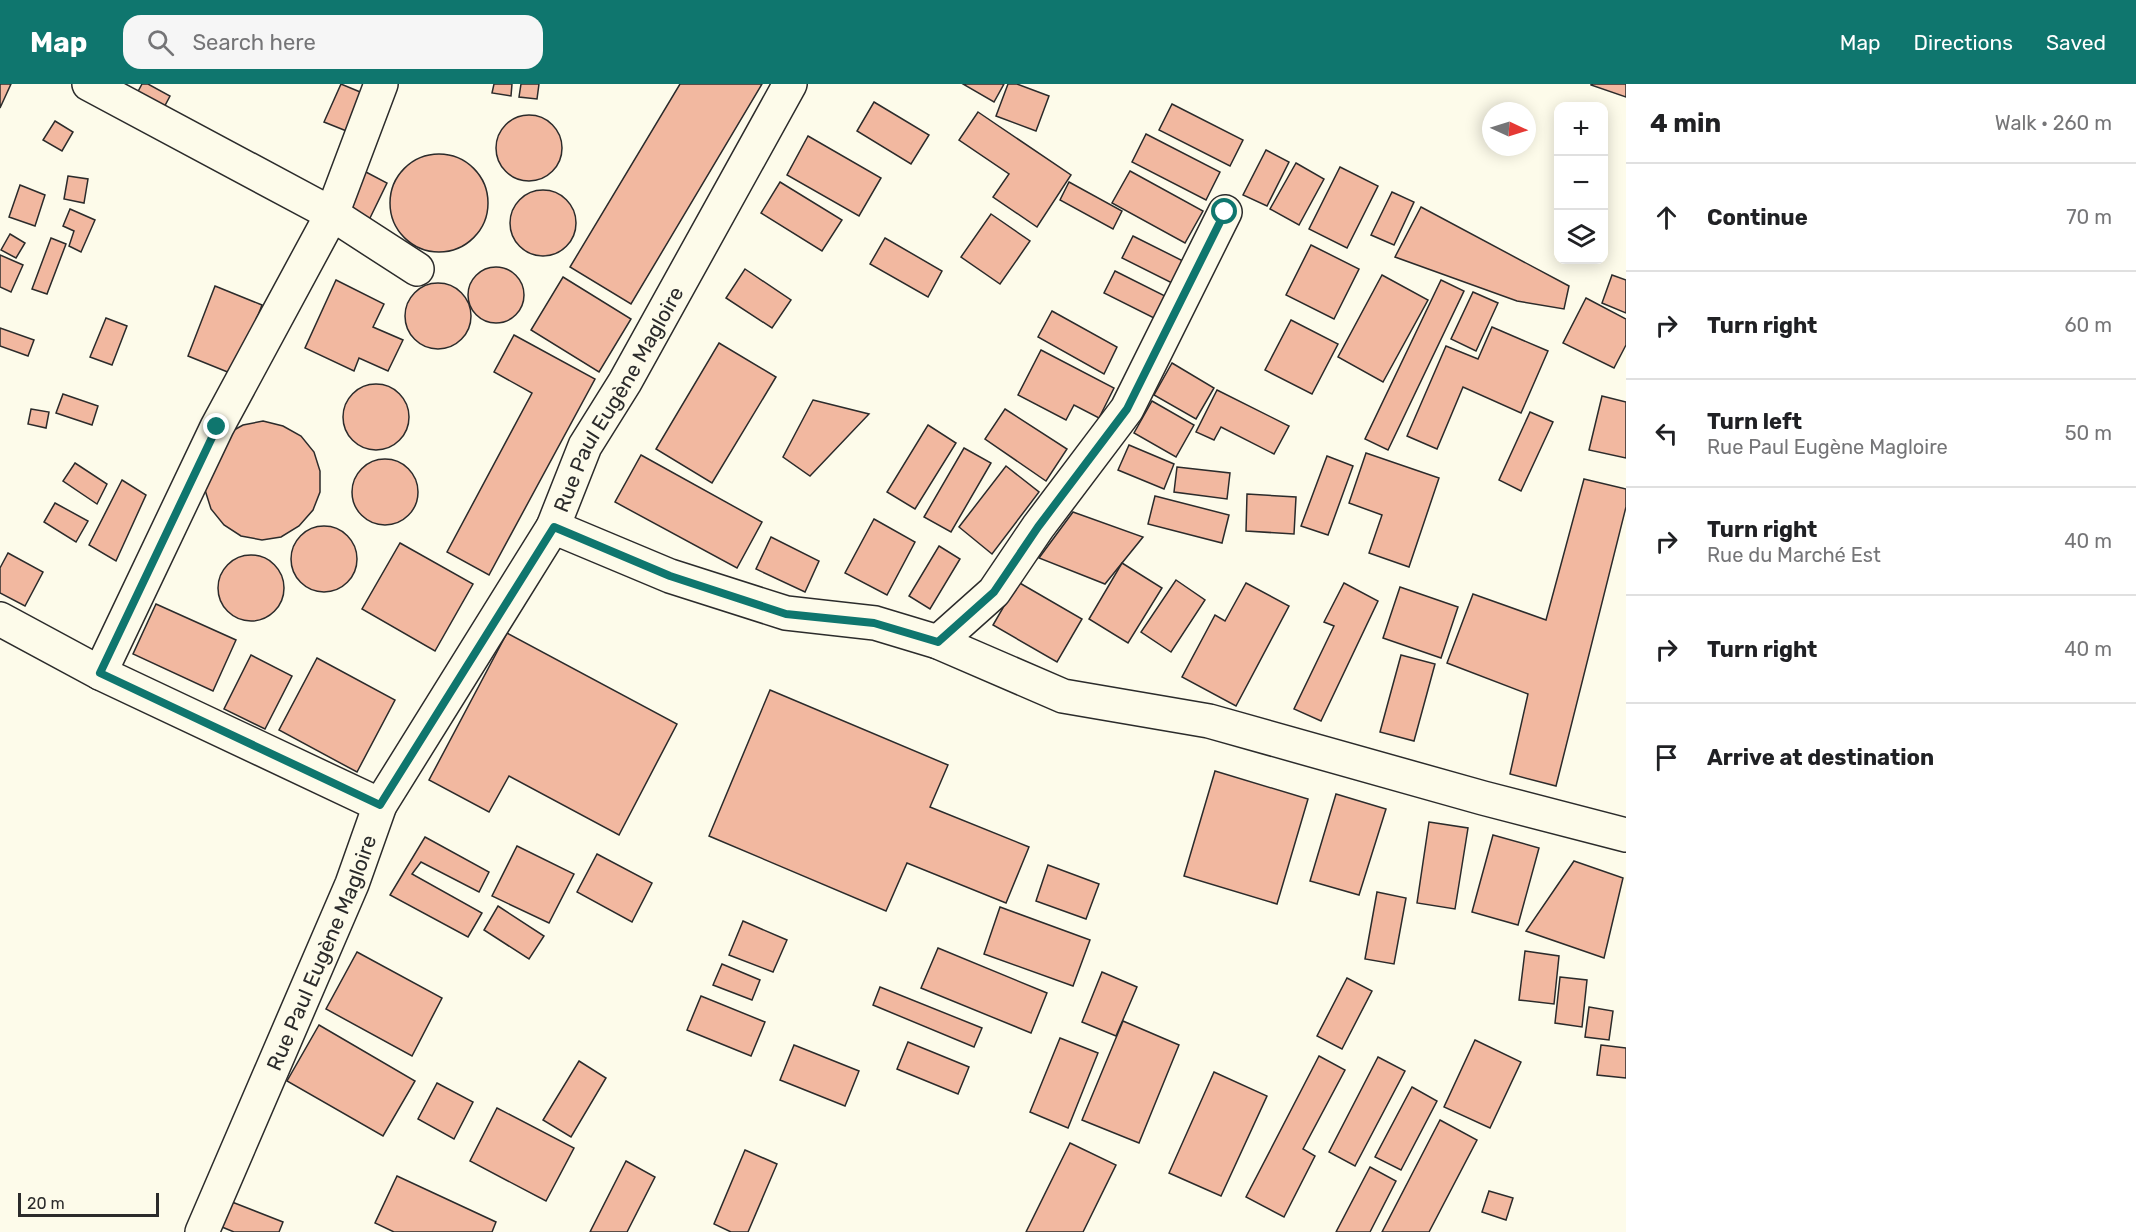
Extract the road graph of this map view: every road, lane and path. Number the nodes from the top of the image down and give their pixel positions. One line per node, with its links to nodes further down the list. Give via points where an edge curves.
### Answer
1 (89, 84): 5 (street)
2 (381, 84): 5 (street)
3 (790, 84): 7 (street, Rue Paul Eugène Magloire, via 625,382 585,446)
4 (1225, 212): 9 (street, via 1127,409 994,592)
5 (332, 214): 6 (street); 10 (street, via 217,427)
6 (417, 269)
7 (554, 527): 9 (street, via 670,576 786,614 874,623); 11 (street, Rue Paul Eugène Magloire)
8 (0, 619): 10 (street)
9 (938, 642): 12 (street, via 1063,696 1209,721)
10 (100, 673): 11 (street)
11 (380, 805): 13 (street, Rue Paul Eugène Magloire, via 352,884)
12 (1626, 835)
13 (202, 1232)

